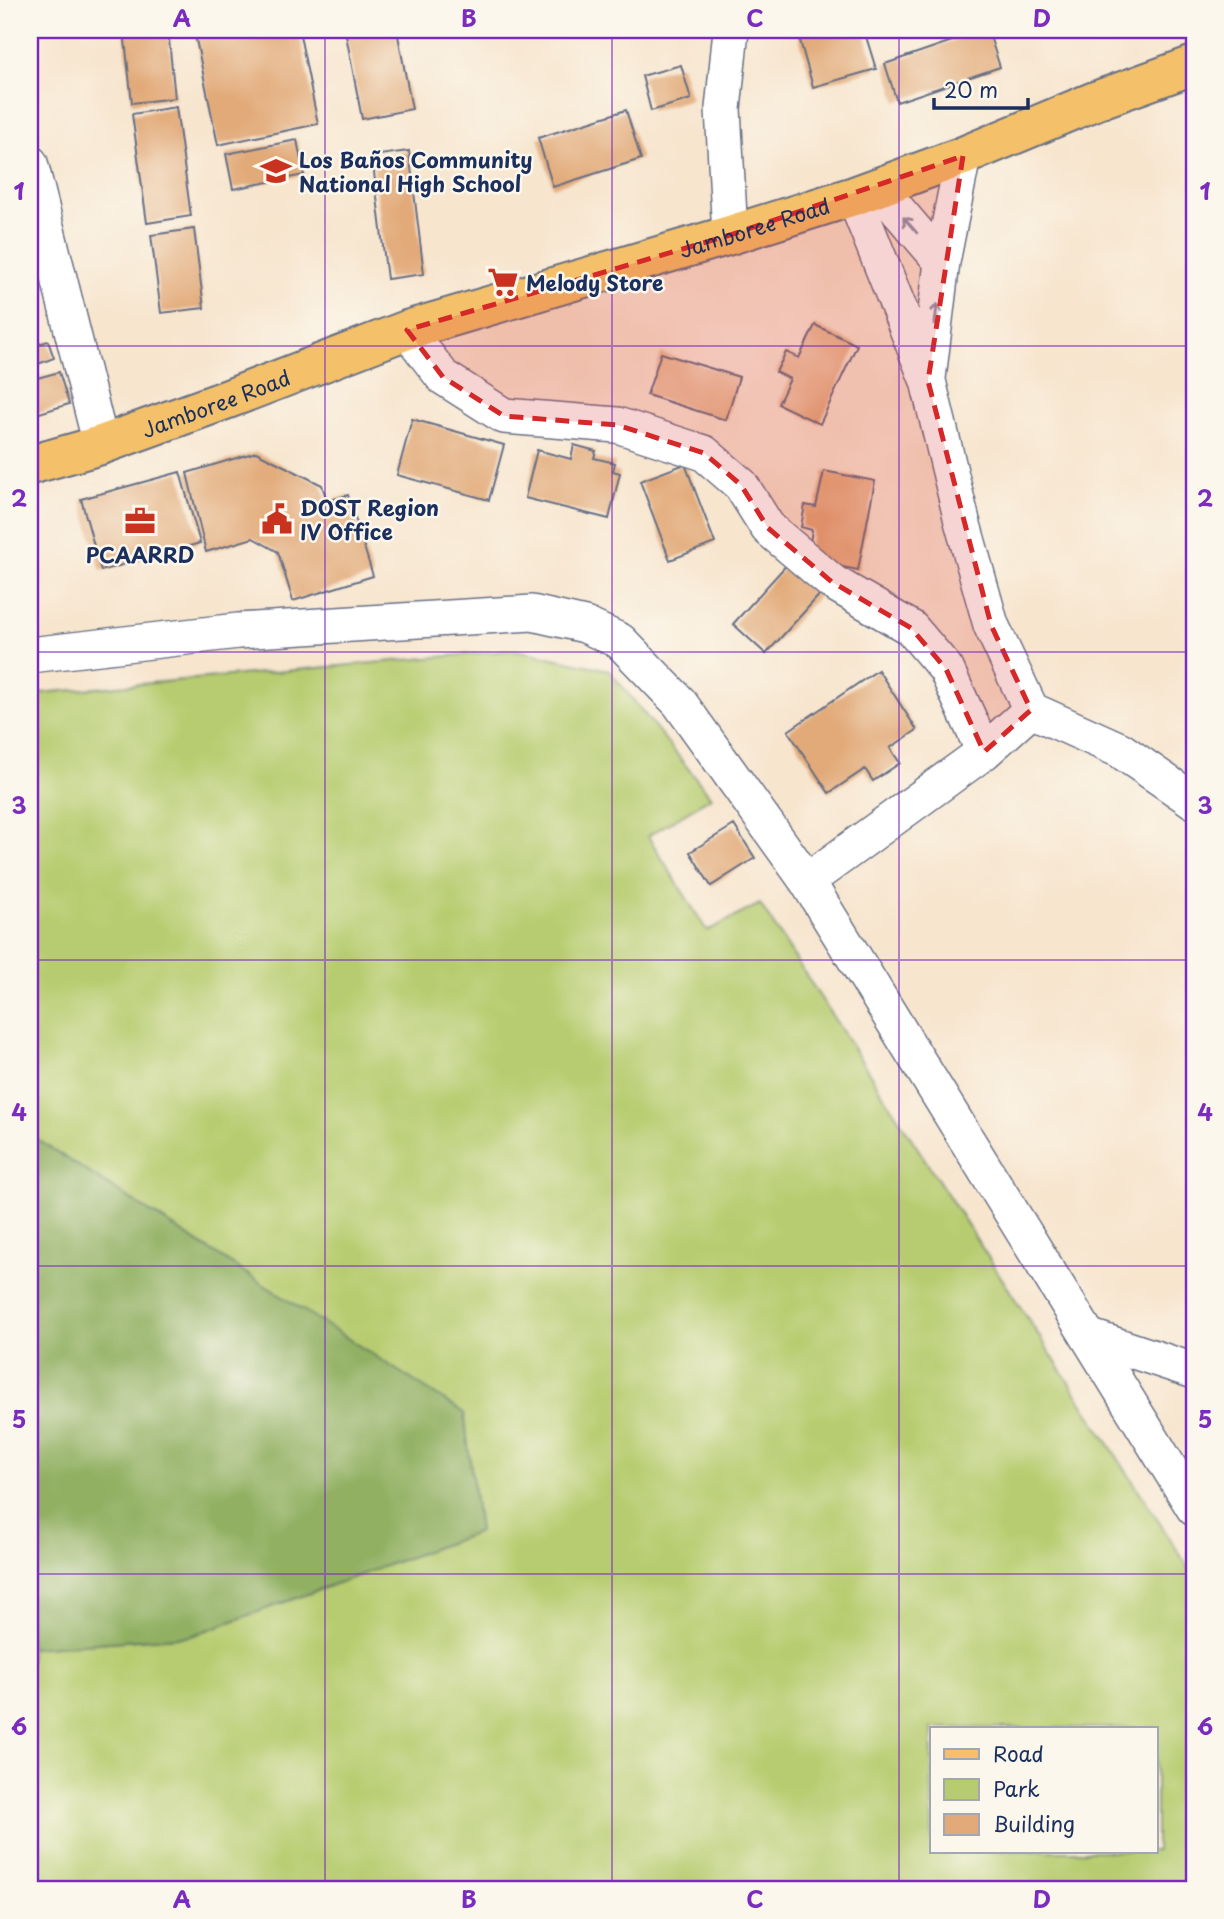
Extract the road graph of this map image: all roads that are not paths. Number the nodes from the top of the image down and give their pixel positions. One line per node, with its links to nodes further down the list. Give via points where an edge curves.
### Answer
1 (731, 30): 6 (street, via 723,109)
2 (1194, 65): 3 (main road, Jamboree Road)
3 (963, 156): 5 (main road, Jamboree Road); 7 (street)
4 (30, 163): 10 (street)
5 (866, 191): 6 (main road, Jamboree Road); 7 (street, one-way to 5); 9 (street)
6 (730, 235): 8 (main road, Jamboree Road)
7 (943, 262): 9 (street, one-way to 7)
8 (407, 330): 10 (main road, Jamboree Road); 14 (street, via 443,377 504,416 617,425 704,453 741,485 768,528 832,582 911,628 946,669)
9 (928, 381): 13 (street, via 991,625)
10 (101, 444): 11 (main road, Jamboree Road)
11 (30, 465)
12 (30, 655): 16 (street, via 238,631 532,613 585,625 620,641 679,702)
13 (1031, 710): 14 (street); 15 (street, via 1120,750)
14 (984, 752): 16 (street)
15 (1194, 801)
16 (807, 881): 17 (street)
17 (1088, 1336): 18 (street); 19 (street)
18 (1194, 1371)
19 (1194, 1508)

